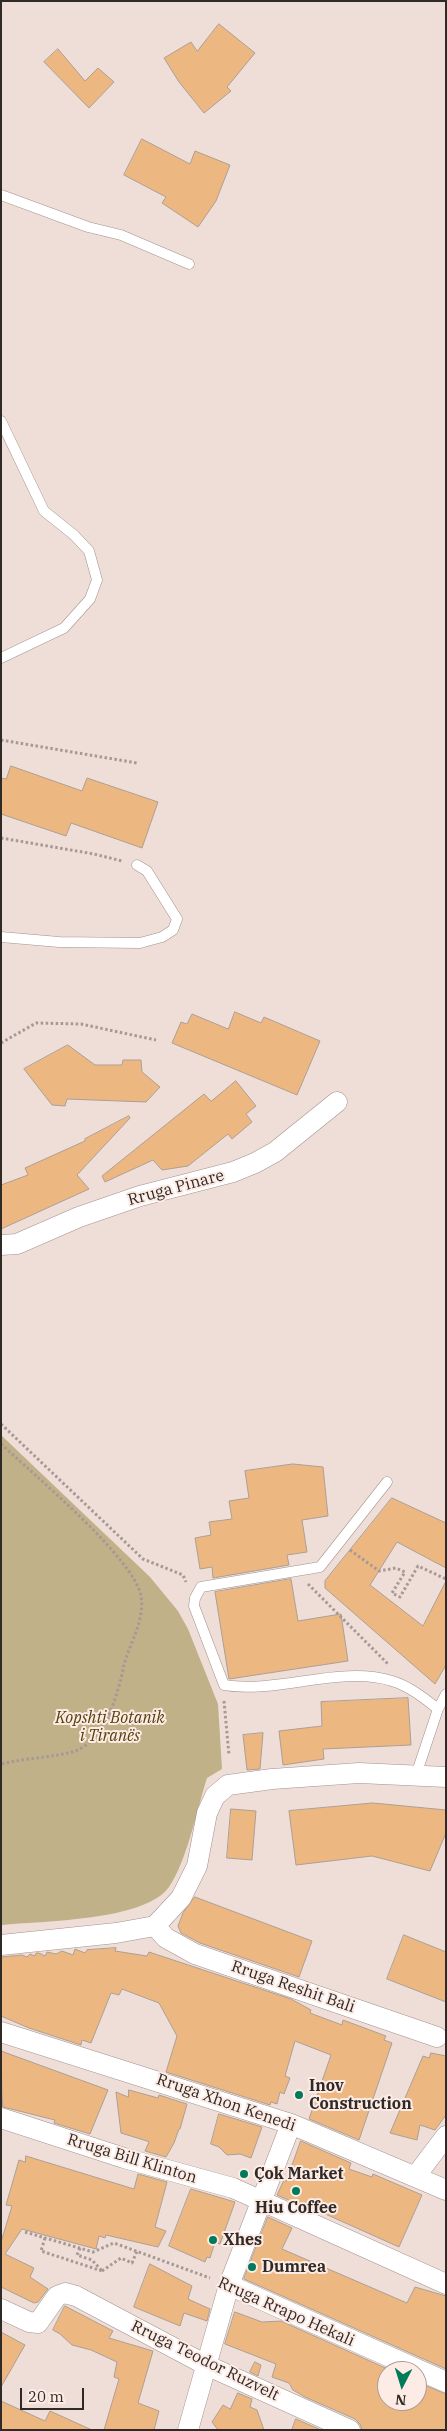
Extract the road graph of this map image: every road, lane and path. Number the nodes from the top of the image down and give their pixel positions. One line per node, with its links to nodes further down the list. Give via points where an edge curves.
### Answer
1 (1, 195): 2 (lane, via 121,236)
2 (189, 264)
3 (1, 421): 4 (lane, via 44,511 89,551 97,580 90,599 64,628)
4 (1, 658)
5 (1, 740): 6 (path)
6 (137, 763)
7 (1, 838): 8 (path)
8 (138, 865): 9 (lane, via 148,871 177,919 173,930 162,937 140,943)
9 (1, 937)
10 (156, 1040): 11 (path, via 81,1024 36,1024)
11 (1, 1044)
12 (337, 1102): 13 (street, Rruga Pinare, via 275,1152 234,1172 140,1196 17,1244)
13 (1, 1245)
14 (1, 1424): 20 (path, via 143,1559)
15 (1, 1444): 28 (path, via 125,1563 141,1596 138,1631 127,1654 117,1698 94,1736 74,1751)
16 (387, 1482): 18 (lane, via 320,1567)
17 (350, 1550): 19 (path, via 379,1571 396,1568)
18 (296, 1572): 23 (path); 24 (lane, via 231,1580 201,1588 194,1606)
19 (405, 1572): 21 (path); 21 (path, via 392,1593 400,1597)
20 (183, 1575)
21 (413, 1576): 22 (path, via 418,1566)
22 (446, 1579)
23 (388, 1665)
24 (224, 1685): 26 (lane, via 265,1686 370,1677 393,1681); 27 (path)
25 (446, 1694): 26 (lane)
26 (438, 1709): 29 (lane)
27 (229, 1755)
28 (1, 1764)
29 (416, 1775): 30 (street); 31 (street, via 359,1773 228,1785 215,1796 207,1813 197,1866 182,1898)
30 (446, 1776)
31 (155, 1926): 32 (street, via 116,1934); 34 (street, Rruga Reshit Bali, via 166,1938 195,1954)
32 (1, 1945)
33 (1, 2032): 36 (street, Rruga Xhon Kenedi)
34 (437, 2037)
35 (1, 2118): 40 (street, Rruga Bill Klinton, via 124,2158 234,2188)
36 (291, 2124): 38 (street, Rruga Xhon Kenedi); 40 (street)
37 (446, 2136): 38 (street)
38 (415, 2177): 39 (street, Rruga Xhon Kenedi)
39 (446, 2190)
40 (261, 2201): 46 (street, Rruga Bill Klinton); 47 (street)
41 (25, 2232): 42 (path)
42 (45, 2238): 43 (path); 45 (path, via 41,2251)
43 (80, 2248): 44 (path, Rruga Rrapo Hekali, via 93,2252 114,2243); 45 (path, via 77,2255 92,2260)
44 (137, 2251): 45 (path, via 132,2263 121,2258); 47 (path, Rruga Rrapo Hekali)
45 (102, 2271)
46 (446, 2284)
47 (229, 2285): 49 (street); 50 (street, Rruga Rrapo Hekali)
48 (1, 2309): 49 (street, Rruga Teodor Ruzvelt, via 38,2323 60,2294 65,2293 89,2302)
49 (206, 2365): 51 (street); 52 (street, Rruga Teodor Ruzvelt)
50 (446, 2382)
51 (188, 2430)
52 (350, 2430)

